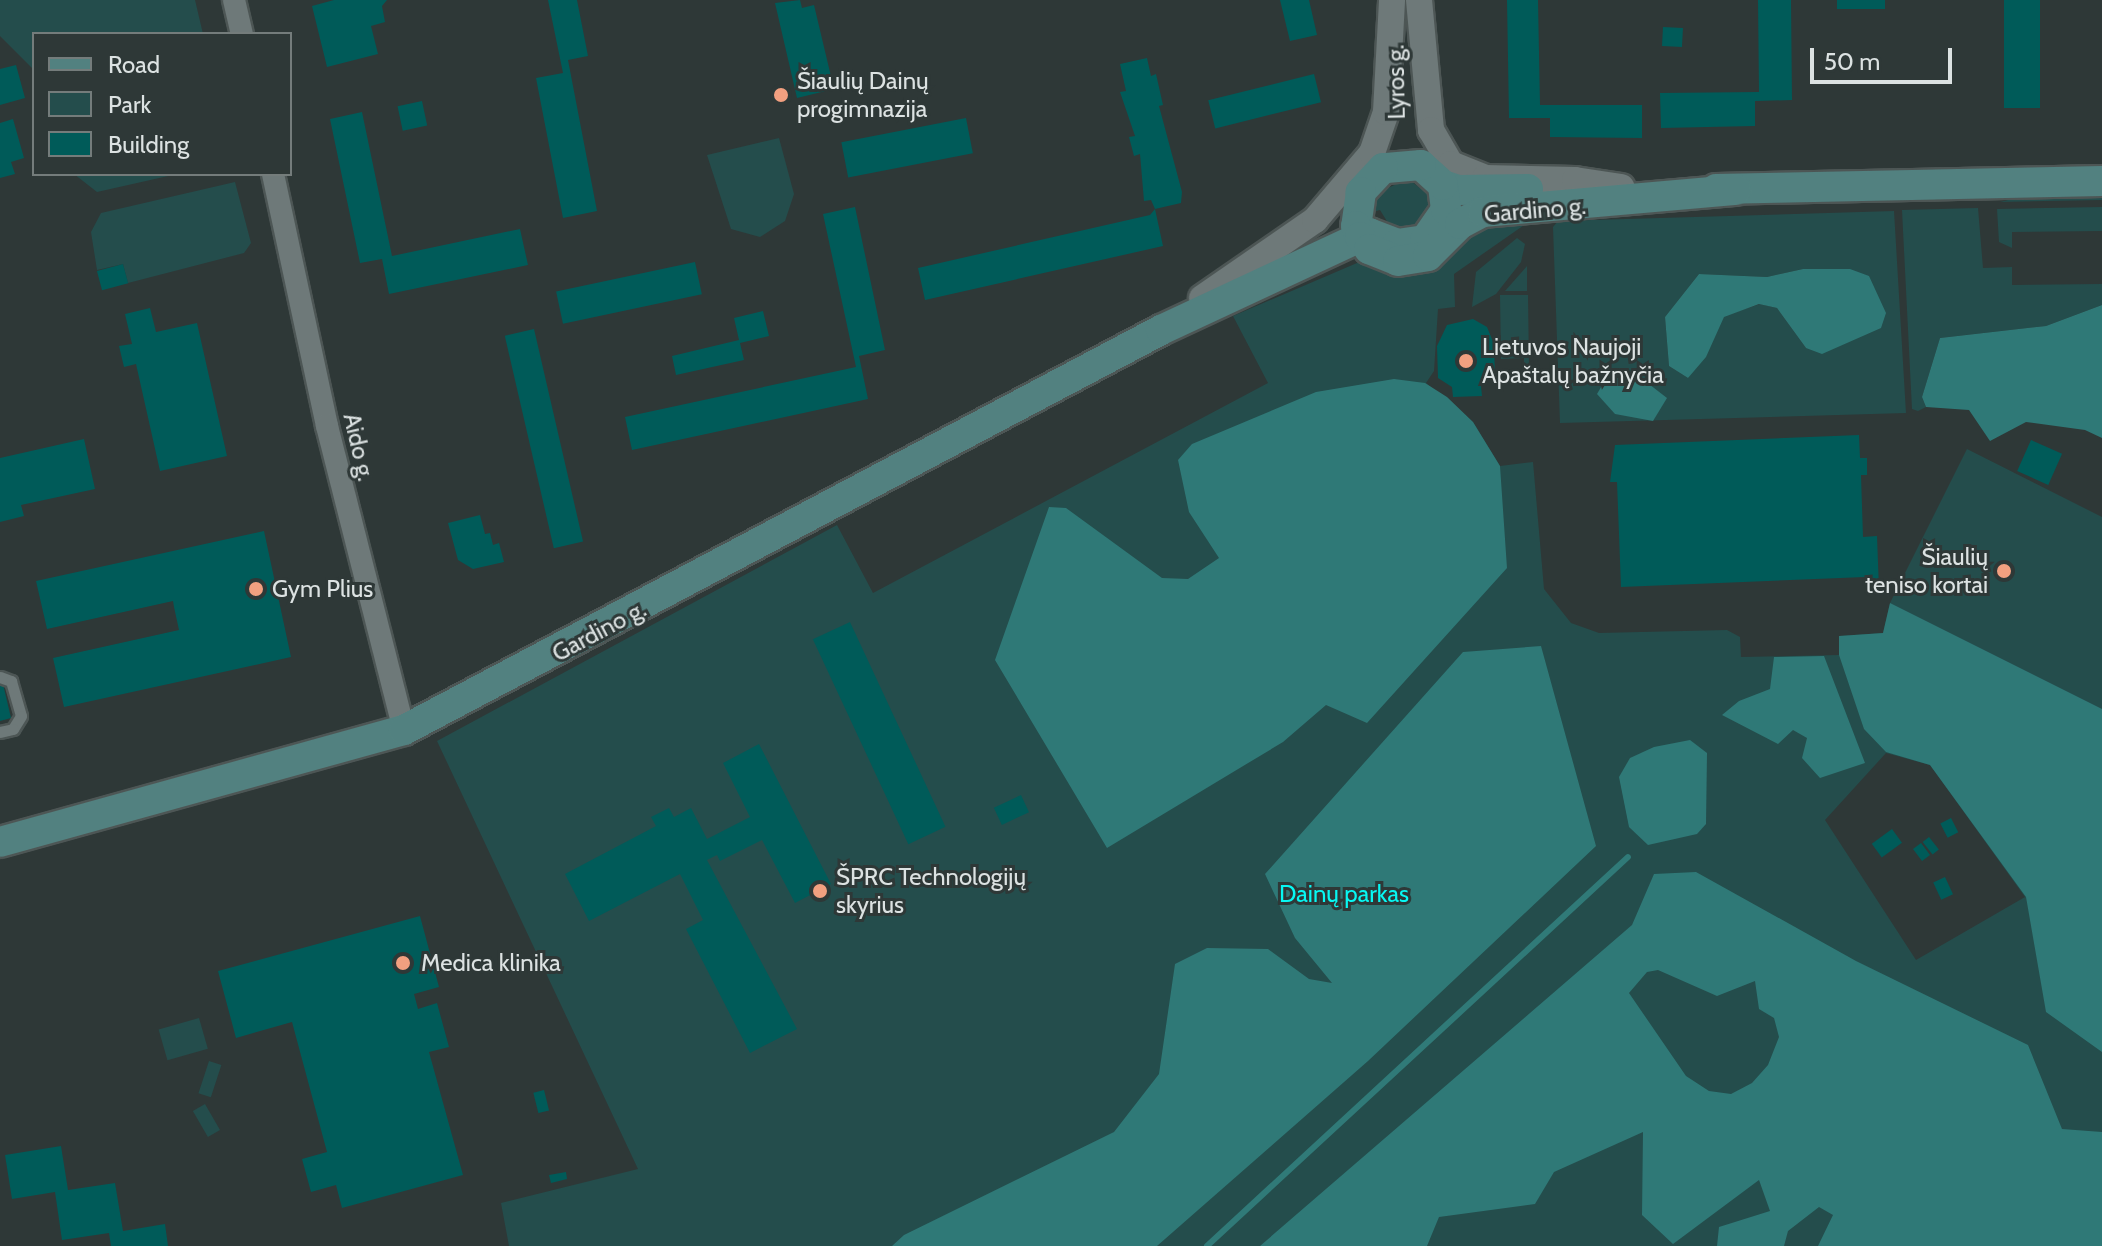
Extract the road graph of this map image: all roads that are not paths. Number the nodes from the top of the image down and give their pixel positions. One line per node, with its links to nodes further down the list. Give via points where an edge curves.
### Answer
1 (234, 0): 4 (street)
2 (1393, 0): 5 (street, Lyros g.); 13 (street, via 1386,112 1372,153 1315,220)
3 (1417, 0): 5 (street, Lyros g., via 1415,112); 9 (street, via 1431,130 1451,164 1485,178)
4 (242, 32)
5 (1407, 164): 8 (main road); 11 (main road, Gardino g., via 1375,174)
6 (273, 176): 16 (street, Aido g., via 327,426)
7 (2102, 181): 10 (main road, Gardino g.)
8 (1443, 185): 9 (main road, Gardino g., via 1458,190); 12 (main road, via 1442,221 1425,240 1407,244 1376,233)
9 (1621, 187): 10 (main road, Gardino g.)
10 (1736, 190): 12 (main road, Gardino g., via 1483,212 1416,261)
11 (1357, 201): 12 (main road); 13 (main road, Gardino g., via 1330,232)
12 (1367, 245): 14 (main road, via 1202,320)
13 (1202, 298): 14 (main road, Gardino g.)
14 (1161, 330): 16 (main road, Gardino g.)
15 (0, 677): 17 (lane, via 11,681 21,716 13,729)
16 (404, 730): 18 (main road, Gardino g.)
17 (0, 732)
18 (0, 842)

